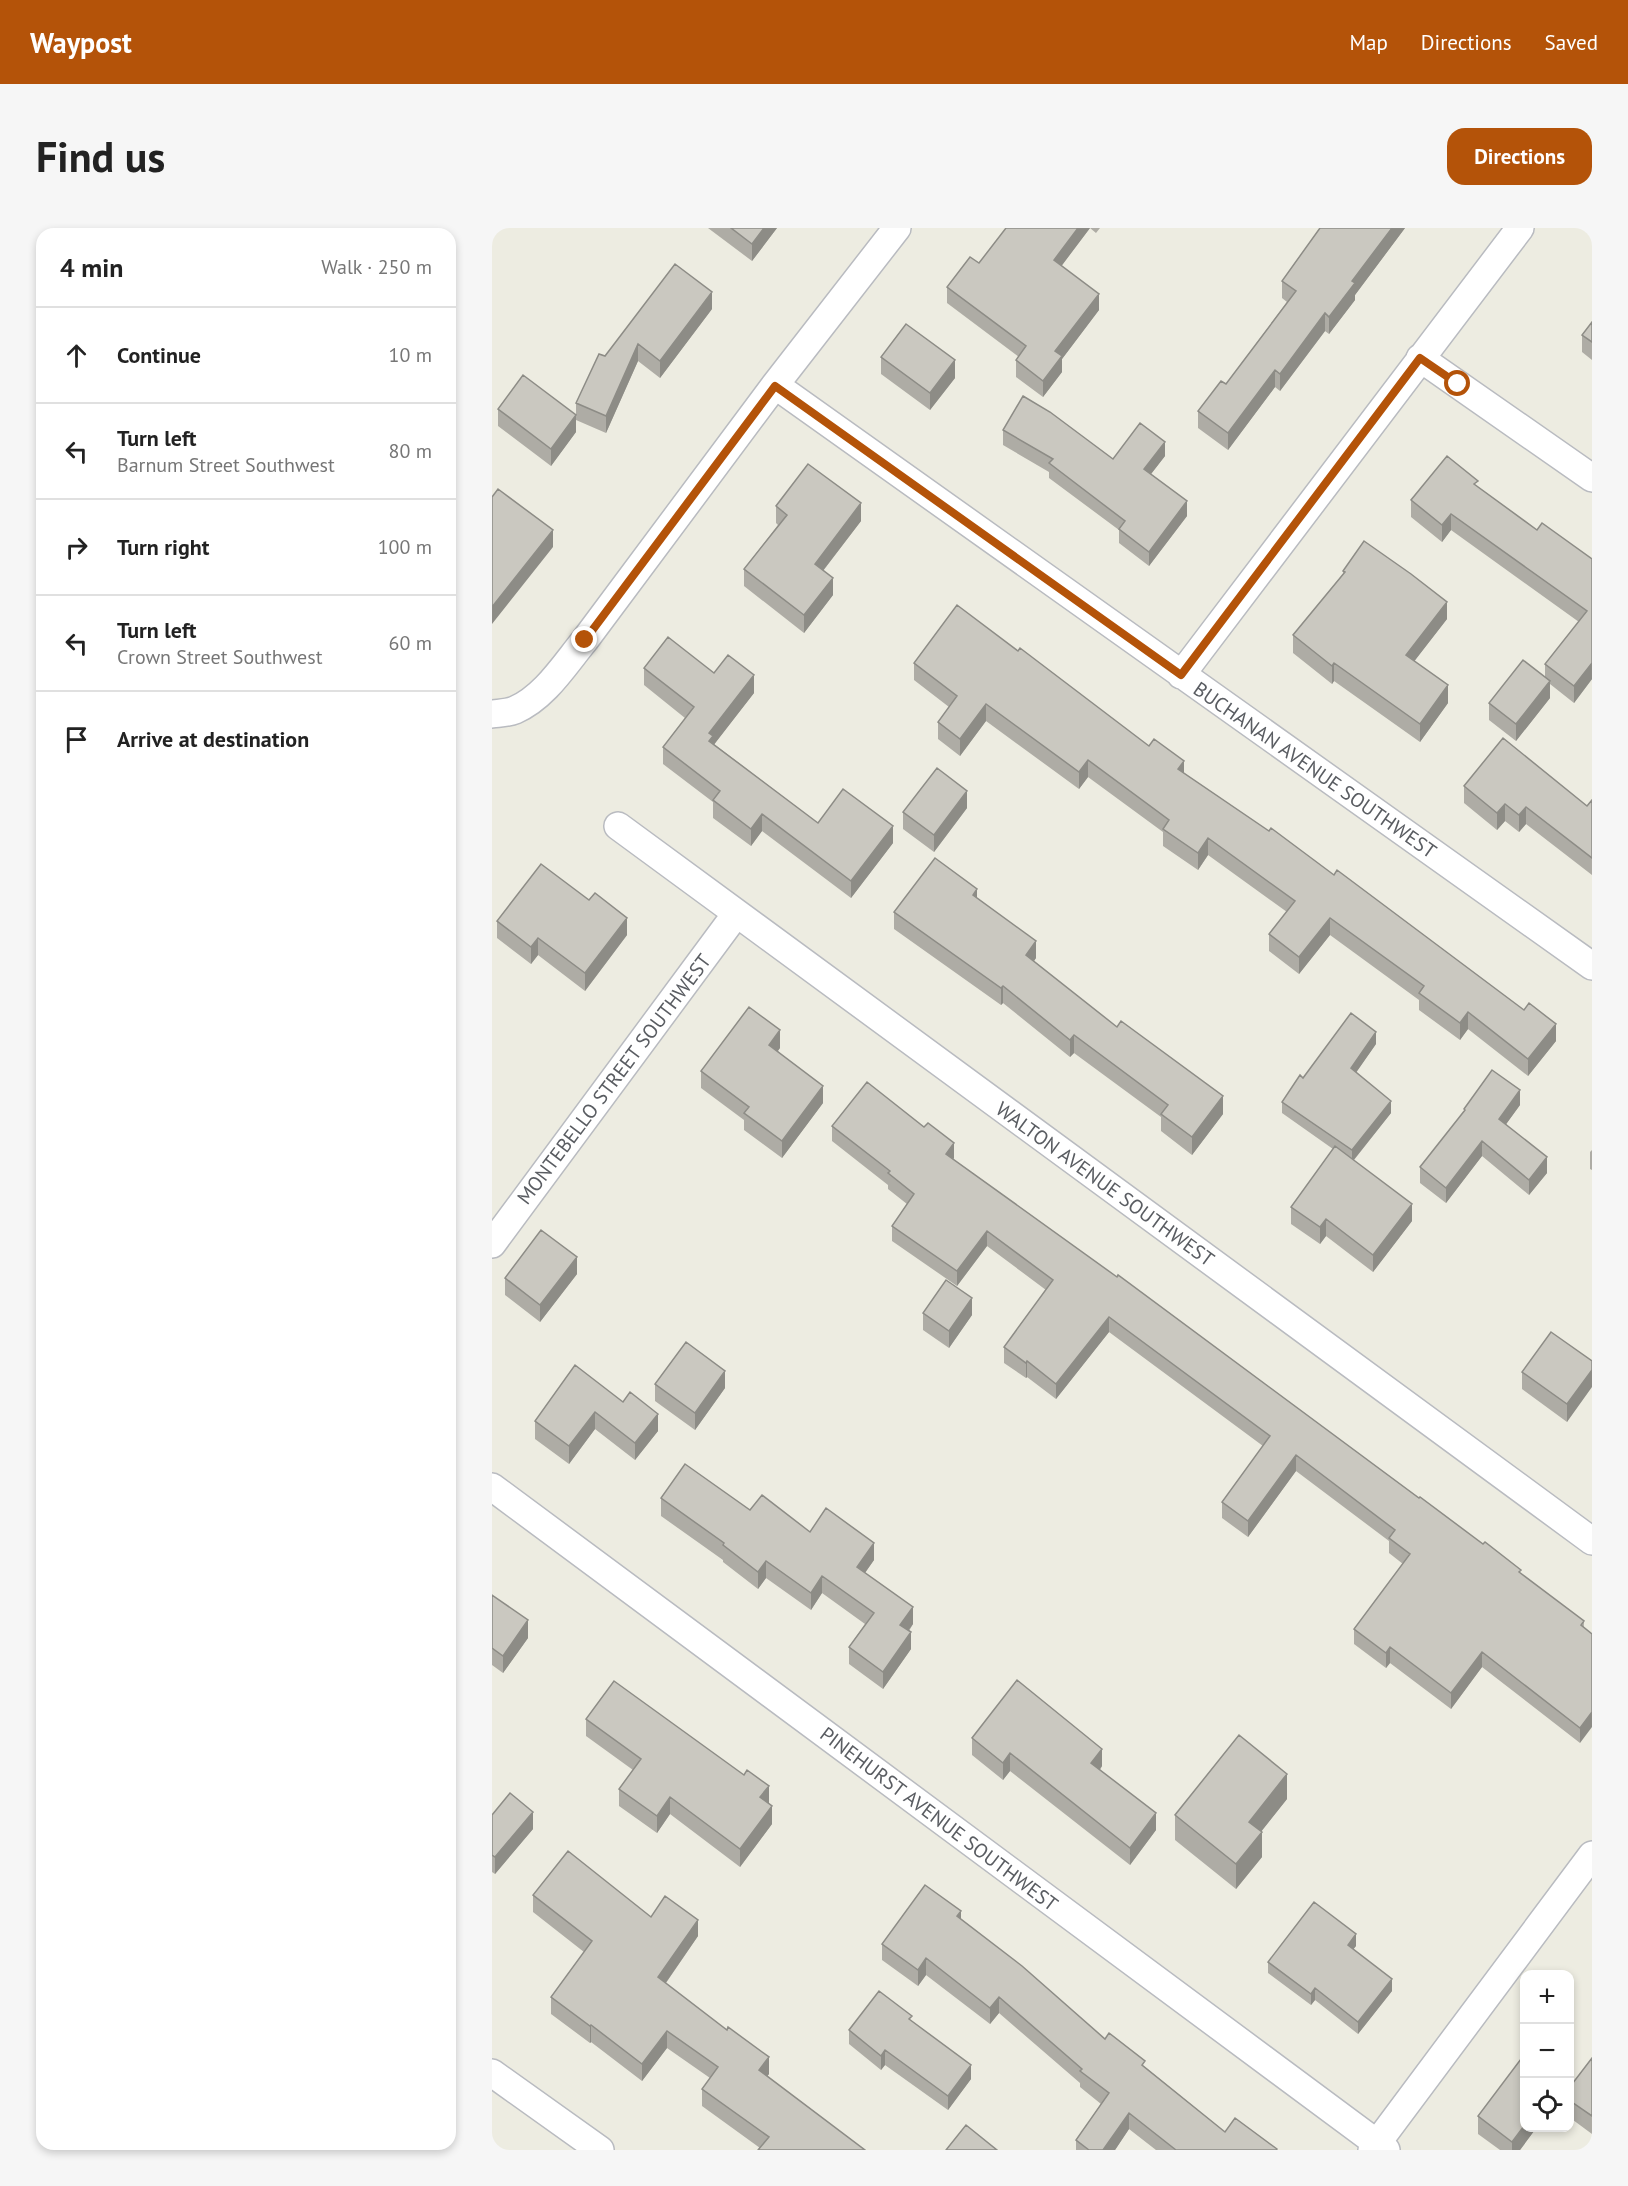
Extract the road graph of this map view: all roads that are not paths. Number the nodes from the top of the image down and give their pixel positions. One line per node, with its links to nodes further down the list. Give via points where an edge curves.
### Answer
1 (897, 228): 4 (street)
2 (1520, 228): 3 (street)
3 (1420, 358): 5 (street); 6 (street)
4 (775, 386): 6 (street, BUCHANAN AVENUE SOUTHWEST); 7 (street, via 552,681 515,710)
5 (1592, 478)
6 (1181, 675): 10 (street, BUCHANAN AVENUE SOUTHWEST)
7 (492, 714)
8 (618, 826): 9 (street, WALTON AVENUE SOUTHWEST)
9 (736, 914): 11 (street, MONTEBELLO STREET SOUTHWEST); 13 (street, WALTON AVENUE SOUTHWEST)
10 (1592, 966)
11 (492, 1244)
12 (492, 1487): 16 (street, PINEHURST AVENUE SOUTHWEST)
13 (1592, 1541)
14 (1592, 1855): 16 (street)
15 (492, 2073): 17 (street)
16 (1379, 2148)
17 (600, 2150)

